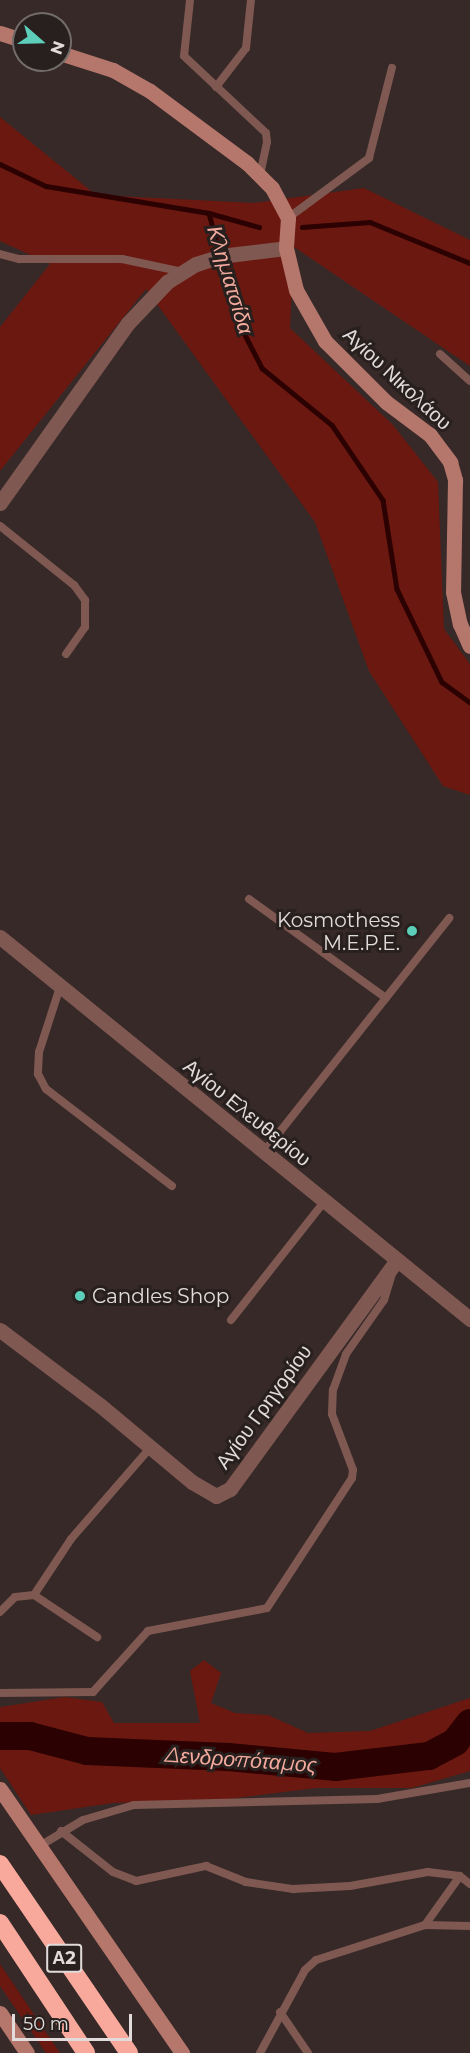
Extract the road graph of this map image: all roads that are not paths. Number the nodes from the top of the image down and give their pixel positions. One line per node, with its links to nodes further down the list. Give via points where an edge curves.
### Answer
1 (190, 0): 5 (lane, via 184,56)
2 (251, 0): 5 (lane, via 246,48)
3 (72, 57): 6 (street, via 113,70 150,91)
4 (392, 68): 7 (lane, via 372,153)
5 (216, 87): 6 (lane, via 267,136)
6 (260, 176): 7 (street, via 272,188)
7 (288, 218): 8 (street, Αγίου Νικολάου)
8 (286, 248): 10 (street, via 220,256); 15 (street, Αγίου Νικολάου, via 296,290 325,341 386,402 430,435 450,462 455,491 453,592)
9 (0, 254): 10 (lane, via 19,259 122,259)
10 (184, 272): 13 (street, via 167,282 128,323)
11 (440, 354): 12 (lane)
12 (470, 381)
13 (0, 503)
14 (0, 526): 16 (lane, via 74,585 86,600 85,627)
15 (470, 646)
16 (66, 654)
17 (249, 899): 21 (lane)
18 (449, 918): 21 (lane)
19 (0, 938): 20 (street, Αγίου Ελευθερίου)
20 (60, 987): 22 (street, Αγίου Ελευθερίου); 23 (lane, via 39,1052 38,1074 46,1089)
21 (386, 998): 22 (lane)
22 (263, 1154): 24 (street, Αγίου Ελευθερίου)
23 (172, 1186)
24 (323, 1203): 25 (street, Αγίου Ελευθερίου); 27 (lane)
25 (396, 1261): 26 (street, Αγίου Ελευθερίου); 29 (street, Αγίου Γρηγορίου, via 226,1493 216,1496 207,1492); 33 (lane, via 384,1300 346,1354 333,1390 332,1414 353,1470 352,1478 267,1608 148,1632 93,1692)
26 (470, 1319)
27 (231, 1320)
28 (0, 1330): 29 (street, Αγίου Γρηγορίου)
29 (150, 1448): 30 (lane, via 71,1539)
30 (34, 1595): 31 (lane, via 15,1597); 32 (lane)
31 (0, 1612)
32 (97, 1637)
33 (0, 1693)
34 (470, 1783): 36 (lane, via 377,1799 134,1805 106,1810)
35 (0, 1789): 37 (street)
36 (62, 1831): 37 (lane); 39 (lane, via 113,1872 136,1881 206,1866 246,1882 293,1889 350,1886 428,1872)
37 (37, 1848): 49 (street, via 156,2011)
38 (0, 1864): 48 (highway, Α2)
39 (460, 1876): 40 (lane); 42 (lane)
40 (470, 1884)
41 (0, 1923): 47 (highway, Α2)
42 (425, 1925): 43 (lane); 44 (lane, via 316,1960 305,1970)
43 (470, 1926)
44 (280, 2012): 50 (lane); 51 (lane)
45 (0, 2013): 46 (street)
46 (27, 2053)
47 (86, 2053)
48 (129, 2053)
49 (182, 2053)
50 (260, 2053)
51 (308, 2053)

